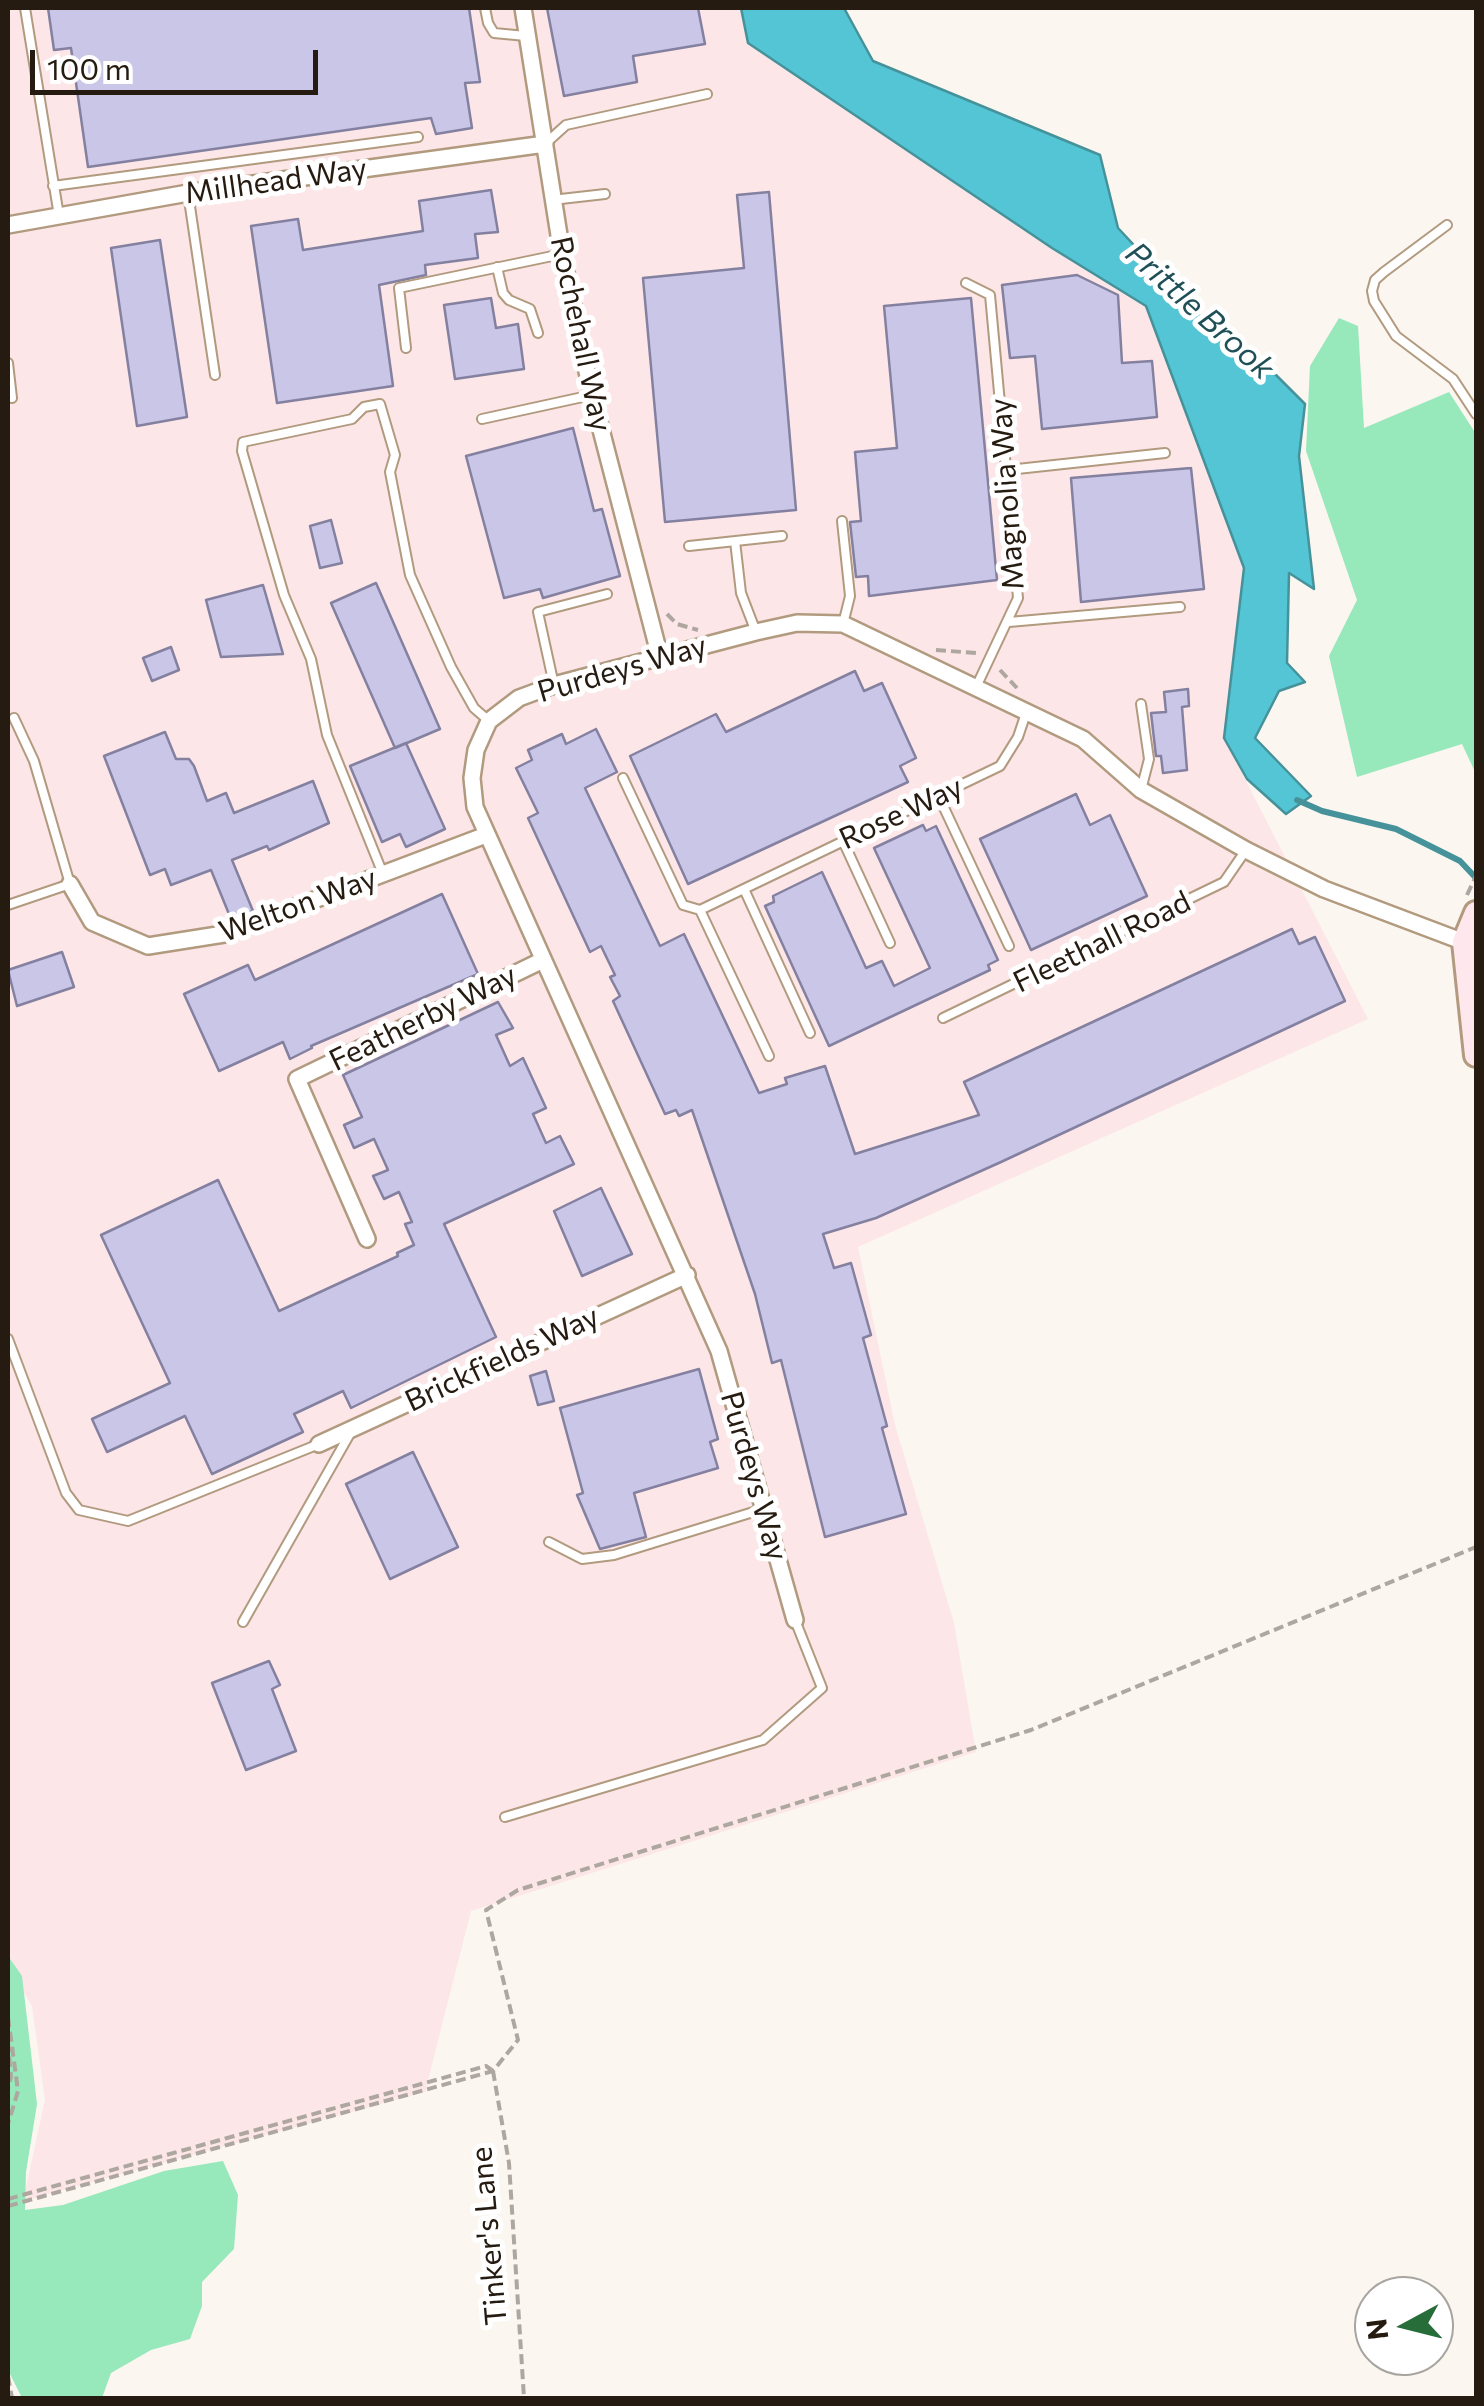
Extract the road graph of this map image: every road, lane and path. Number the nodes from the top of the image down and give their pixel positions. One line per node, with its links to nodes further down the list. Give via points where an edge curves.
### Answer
1 (25, 8): 8 (lane)
2 (485, 8): 4 (lane, via 494,33)
3 (523, 8): 4 (street, Rochehall Way)
4 (528, 36): 7 (street, Rochehall Way)
5 (708, 94): 7 (lane, via 566,124)
6 (418, 137): 8 (lane)
7 (545, 144): 9 (street, Millhead Way); 11 (street, Rochehall Way)
8 (53, 186): 12 (lane)
9 (188, 193): 12 (street, Millhead Way); 21 (lane)
10 (605, 194): 11 (lane)
11 (552, 200): 15 (street, Rochehall Way)
12 (59, 216): 13 (street, Millhead Way)
13 (8, 225)
14 (1446, 226): 24 (lane, via 1384,272 1372,291 1396,336 1453,379)
15 (562, 254): 16 (lane); 22 (street, Rochehall Way)
16 (497, 268): 18 (lane, via 502,293 530,309); 19 (lane, via 400,288)
17 (966, 283): 27 (lane, Magnolia Way, via 990,295)
18 (538, 332)
19 (406, 348)
20 (8, 363): 23 (lane)
21 (215, 375)
22 (592, 395): 25 (lane); 40 (street, Rochehall Way)
23 (12, 398)
24 (1476, 414)
25 (482, 419)
26 (1166, 453): 27 (lane)
27 (1008, 470): 35 (lane, Magnolia Way, via 1018,598)
28 (842, 521): 36 (lane, via 850,596)
29 (782, 536): 30 (lane)
30 (734, 541): 31 (lane); 38 (lane, via 740,593)
31 (688, 546)
32 (607, 594): 42 (lane, via 538,612)
33 (659, 606): 37 (path, via 677,624)
34 (1180, 607): 35 (lane)
35 (1009, 622): 41 (lane, Magnolia Way)
36 (843, 624): 38 (street, Purdeys Way, via 797,623); 43 (street, Purdeys Way)
37 (698, 630)
38 (756, 632): 40 (street, Purdeys Way)
39 (932, 650): 41 (path)
40 (660, 657): 42 (street, Purdeys Way)
41 (990, 658): 43 (lane, Magnolia Way); 44 (path)
42 (554, 685): 48 (street, Purdeys Way, via 519,698)
43 (976, 685): 46 (street, Purdeys Way)
44 (1020, 692)
45 (1141, 704): 50 (lane, via 1148,759)
46 (1028, 710): 50 (street, Purdeys Way, via 1083,738); 51 (lane, Rose Way, via 1000,766)
47 (14, 718): 57 (lane, via 34,761)
48 (489, 721): 52 (street, Purdeys Way, via 472,778); 55 (lane, via 451,667 410,574 390,472 395,456 380,404 352,419 243,442 284,594 311,659 327,735)
49 (623, 778): 61 (lane, via 683,906)
50 (1141, 790): 54 (street, Purdeys Way)
51 (938, 795): 53 (lane, Rose Way); 64 (lane)
52 (486, 835): 55 (street, Welton Way); 65 (street, Purdeys Way)
53 (843, 841): 58 (lane, Rose Way); 63 (lane)
54 (1246, 850): 62 (street, Purdeys Way, via 1324,889); 66 (lane, Fleethall Road, via 1224,882)
55 (384, 874): 57 (street, Welton Way, via 224,934 148,946 92,922)
56 (1476, 876): 60 (path)
57 (70, 884): 59 (lane)
58 (744, 888): 61 (lane, Rose Way); 67 (lane)
59 (8, 904)
60 (1470, 908): 62 (street)
61 (700, 910): 69 (lane)
62 (1464, 942): 68 (street)
63 (890, 944)
64 (1009, 946)
65 (543, 960): 70 (street, Featherby Way, via 297,1080); 71 (street, Purdeys Way)
66 (944, 1018)
67 (810, 1032)
68 (1476, 1055)
69 (768, 1056)
70 (367, 1239)
71 (686, 1275): 73 (street, Brickfields Way); 75 (street, Purdeys Way, via 719,1351)
72 (8, 1340): 74 (lane, via 66,1493 79,1510 128,1521)
73 (354, 1426): 74 (street, Brickfields Way); 79 (lane)
74 (319, 1444)
75 (764, 1509): 76 (lane, via 614,1555 582,1558); 78 (street, Purdeys Way)
76 (548, 1542)
77 (1476, 1547): 83 (path, via 1031,1730 518,1890 486,1910 518,2040)
78 (795, 1620): 80 (lane, via 822,1688 763,1740)
79 (242, 1622)
80 (505, 1817)
81 (8, 2017): 85 (path, via 18,2090)
82 (8, 2042): 84 (path)
83 (493, 2070): 86 (path); 89 (path, Tinker's Lane, via 509,2164)
84 (8, 2090)
85 (8, 2124)
86 (8, 2202)
87 (8, 2376): 88 (path)
88 (12, 2398)
89 (524, 2398)

